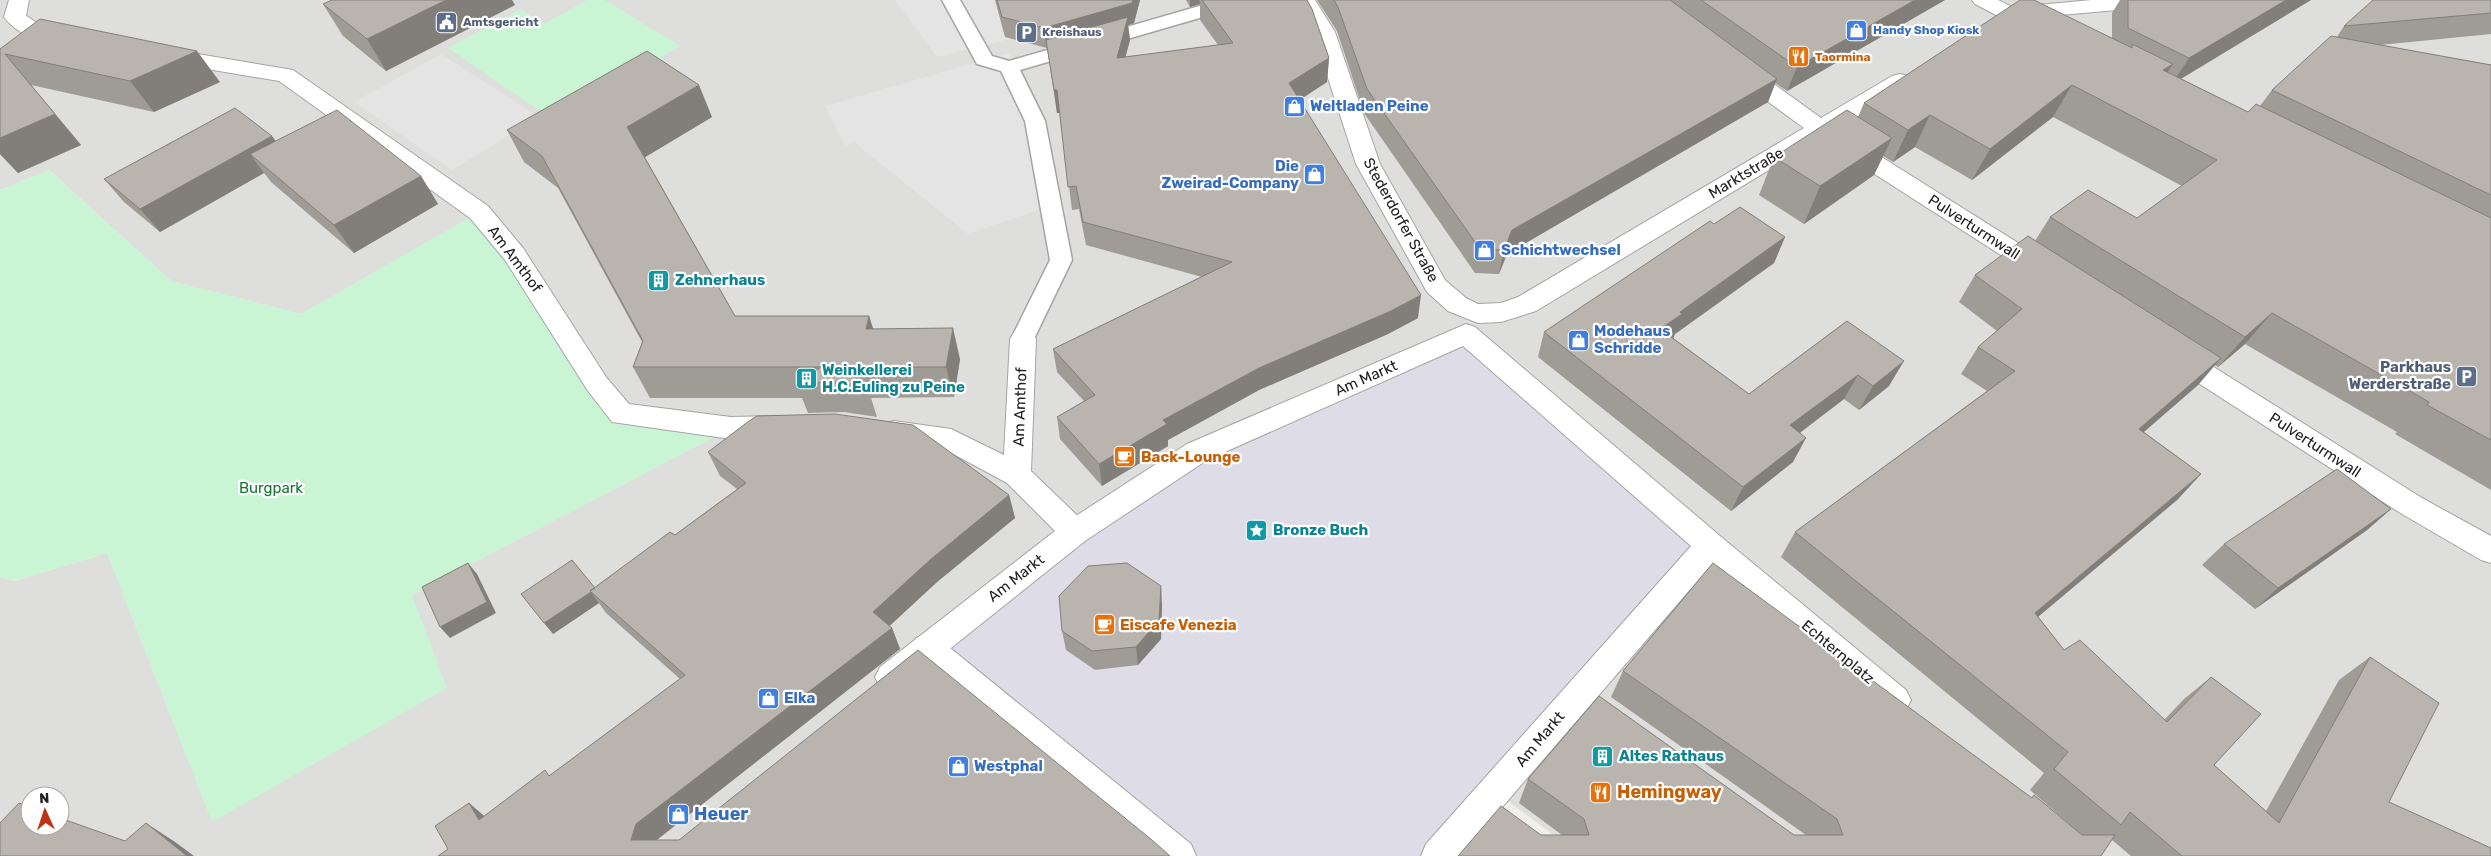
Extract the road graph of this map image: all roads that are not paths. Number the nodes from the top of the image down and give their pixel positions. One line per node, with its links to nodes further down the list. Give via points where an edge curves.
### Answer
1 (19, 0): 10 (street, via 15,18 25,27 46,36)
2 (951, 0): 13 (lane, via 984,60)
3 (1241, 0): 13 (lane)
4 (1305, 0): 17 (street, Stederdorfer Straße, via 1324,32 1368,164 1436,286 1450,301)
5 (1982, 0): 7 (street)
6 (2162, 0): 7 (street)
7 (2009, 14): 8 (street); 9 (street)
8 (1984, 29)
9 (2052, 35)
10 (84, 43)
11 (151, 54): 20 (street, Am Amthof, via 285,75 479,212 514,254 597,384 622,414 731,428)
12 (1724, 59): 15 (street, Pulverturmwall)
13 (1009, 67): 18 (lane, via 1035,121 1061,260)
14 (1919, 69): 15 (street, Marktstraße)
15 (1821, 129): 16 (street, Pulverturmwall); 17 (street, Marktstraße, via 1527,304 1505,314)
16 (2062, 283)
17 (1473, 314)
18 (1022, 339): 22 (street, Am Amthof)
19 (2154, 342): 25 (street, Pulverturmwall, via 2412,506)
20 (806, 426)
21 (873, 429): 22 (street, Am Amthof, via 950,440)
22 (1017, 475): 23 (street, Am Amthof)
23 (1075, 532): 24 (street, Am Markt, via 1197,452 1466,334); 26 (street, Am Markt)
24 (1710, 545): 28 (street, Echternplatz); 30 (street, Am Markt, via 1590,703 1498,810)
25 (2491, 551)
26 (927, 648): 27 (street, Am Markt); 29 (street)
27 (866, 697)
28 (1914, 716)
29 (1179, 856)
30 (1438, 856)

